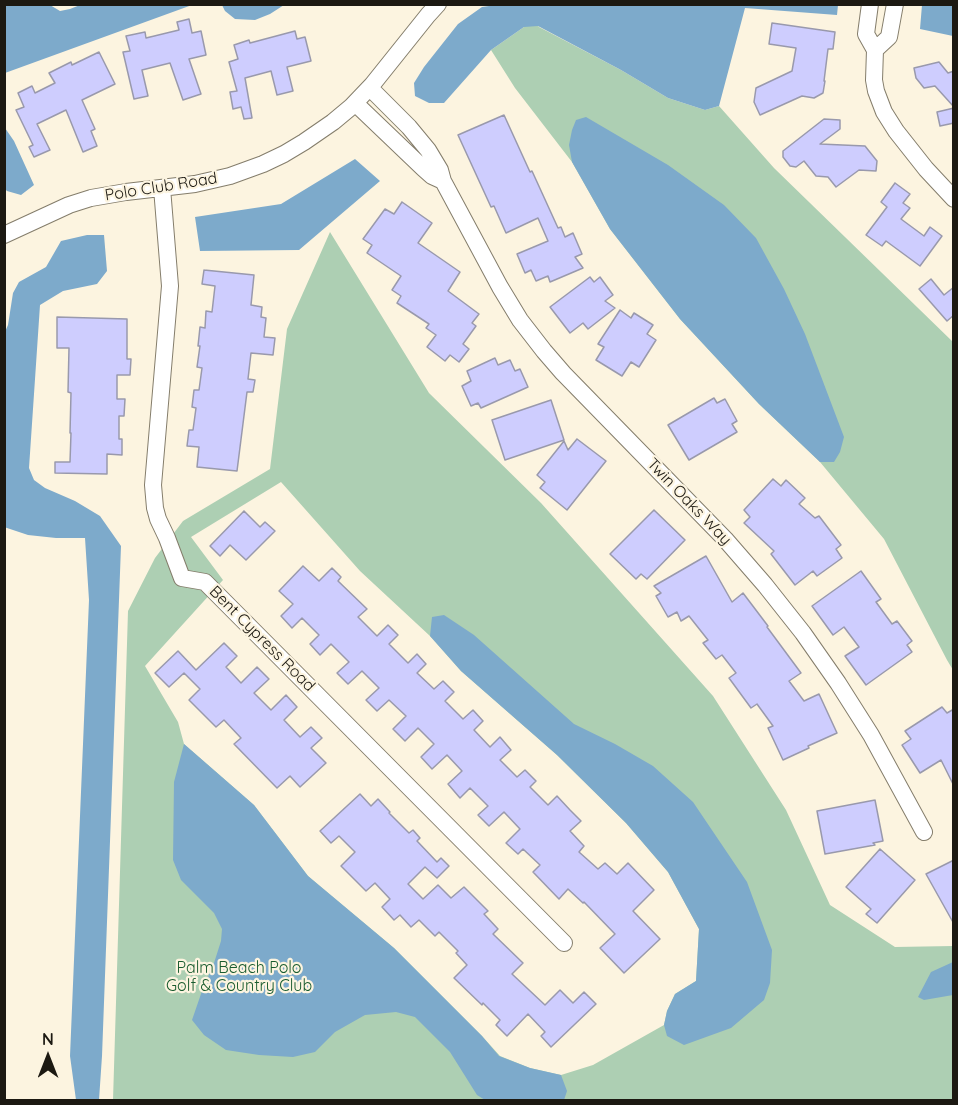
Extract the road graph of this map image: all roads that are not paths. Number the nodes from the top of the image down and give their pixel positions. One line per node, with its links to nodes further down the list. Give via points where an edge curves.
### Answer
1 (438, 4): 5 (street, Polo Club Road)
2 (870, 4): 4 (street, via 866,34)
3 (895, 4): 4 (street, via 889,37)
4 (875, 50): 9 (street, via 874,80 884,112)
5 (370, 88): 6 (street, Polo Club Road); 7 (street, Twin Oaks Way, via 428,150)
6 (355, 103): 7 (street, Twin Oaks Way, via 432,176); 8 (street, Polo Club Road, via 304,142 263,164 195,184)
7 (443, 181): 11 (street, Twin Oaks Way, via 500,287 544,351 725,539 803,633 871,735)
8 (162, 188): 10 (street, Polo Club Road, via 91,198); 12 (street, Bent Cypress Road, via 170,296 153,485 158,519 182,578 205,582)
9 (954, 200)
10 (4, 235)
11 (924, 832)
12 (564, 943)

